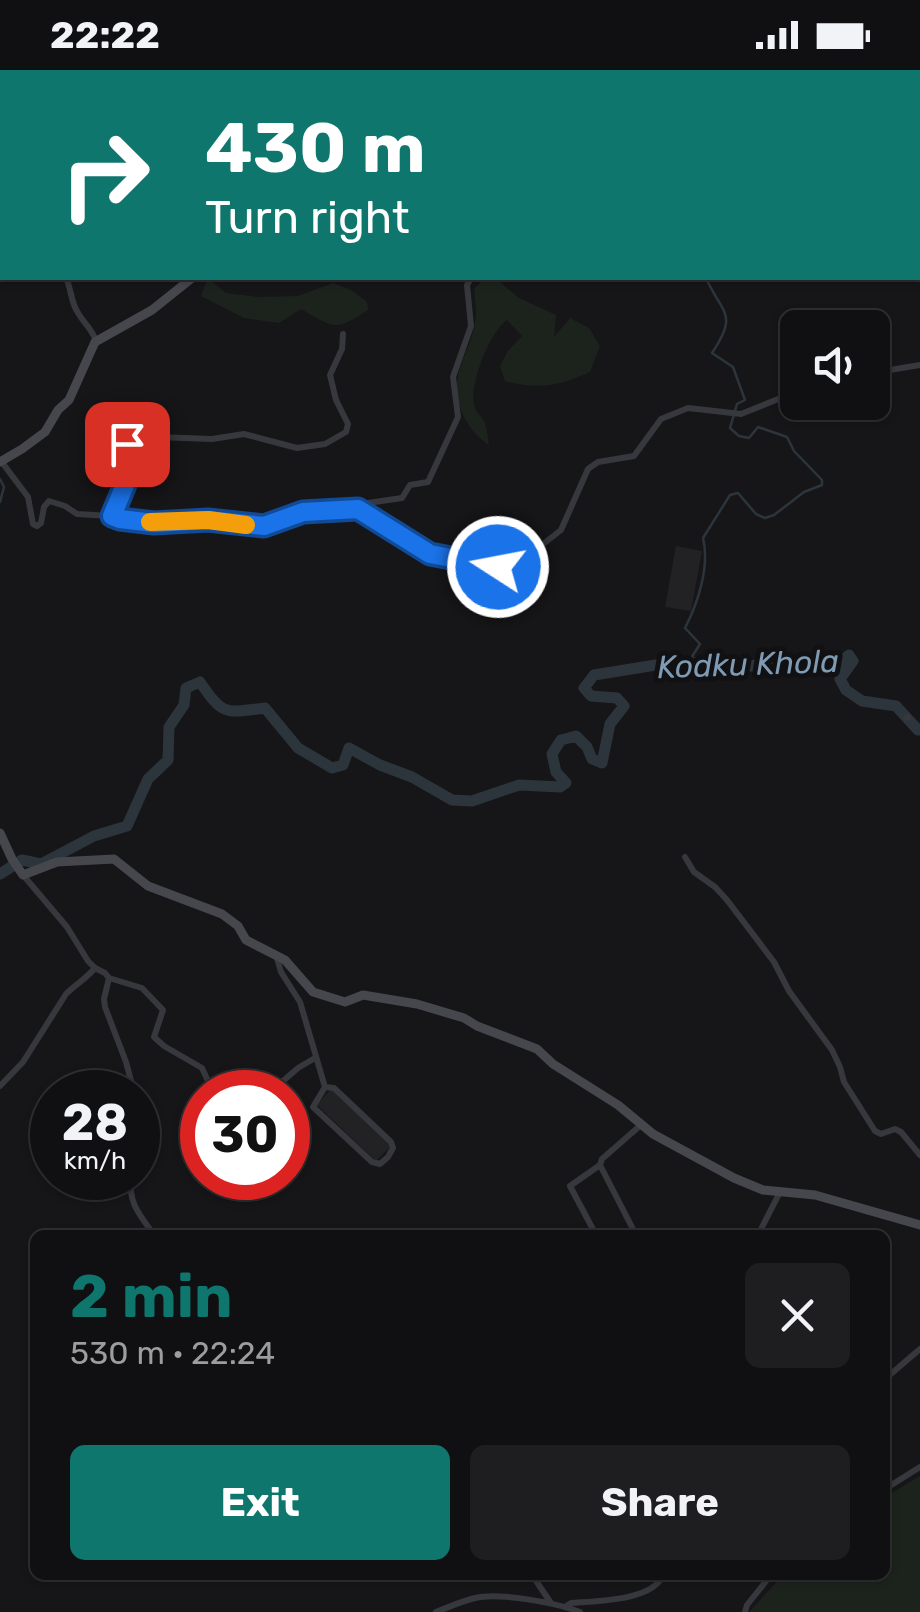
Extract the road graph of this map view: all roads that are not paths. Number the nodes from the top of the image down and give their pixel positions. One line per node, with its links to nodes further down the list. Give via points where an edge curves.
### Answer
1 (67, 280): 5 (street, via 74,308)
2 (190, 280): 5 (street)
3 (470, 280): 10 (street, via 471,326 453,377 458,417 428,482 410,486 402,498)
4 (343, 334): 11 (street, via 330,375 346,432 297,448 244,434 127,444 118,464 125,485)
5 (96, 342): 9 (street, via 69,400 45,432)
6 (920, 364): 7 (street)
7 (890, 370)
8 (780, 398): 10 (street, via 740,414 688,408 661,420 634,456 588,470 561,530 524,560 498,567 430,554)
9 (0, 461): 11 (street, via 28,496 37,526 49,501 76,514)
10 (358, 509): 11 (street, via 303,512 264,526)
11 (112, 516)
12 (0, 832): 14 (street)
13 (686, 857): 25 (street, via 774,962 832,1050 869,1124 881,1134 901,1132)
14 (22, 873): 15 (street, via 58,862 114,859 148,886 222,914 246,940); 16 (street)
15 (276, 955): 18 (street, via 300,1002); 24 (street, via 313,992 345,1002 362,995 417,1004 537,1050)
16 (95, 968): 17 (street); 22 (street, via 66,994)
17 (110, 978): 19 (street, via 104,999); 20 (street, via 142,988 163,1010 154,1037)
18 (315, 1058): 21 (street); 23 (street)
19 (128, 1070)
20 (203, 1070)
21 (296, 1070)
22 (0, 1086)
23 (325, 1088): 23 (street, via 334,1088 391,1142 380,1164 313,1108)
24 (642, 1124): 26 (street); 27 (street, via 734,1178)
25 (920, 1156)
26 (600, 1165): 31 (street, via 570,1186); 32 (street)
27 (780, 1192): 29 (street, via 816,1195); 33 (street)
28 (132, 1200): 30 (street)
29 (920, 1225)
30 (150, 1230)
31 (593, 1230)
32 (633, 1230)
33 (761, 1230)
34 (920, 1348): 35 (street)
35 (890, 1375)
36 (920, 1468): 37 (street)
37 (890, 1486)
38 (535, 1580): 41 (street)
39 (661, 1580): 42 (street, via 650,1592)
40 (767, 1580): 45 (street)
41 (552, 1605): 42 (street); 43 (street, via 492,1596)
42 (565, 1606): 44 (street)
43 (436, 1612)
44 (580, 1612)
45 (745, 1612)

